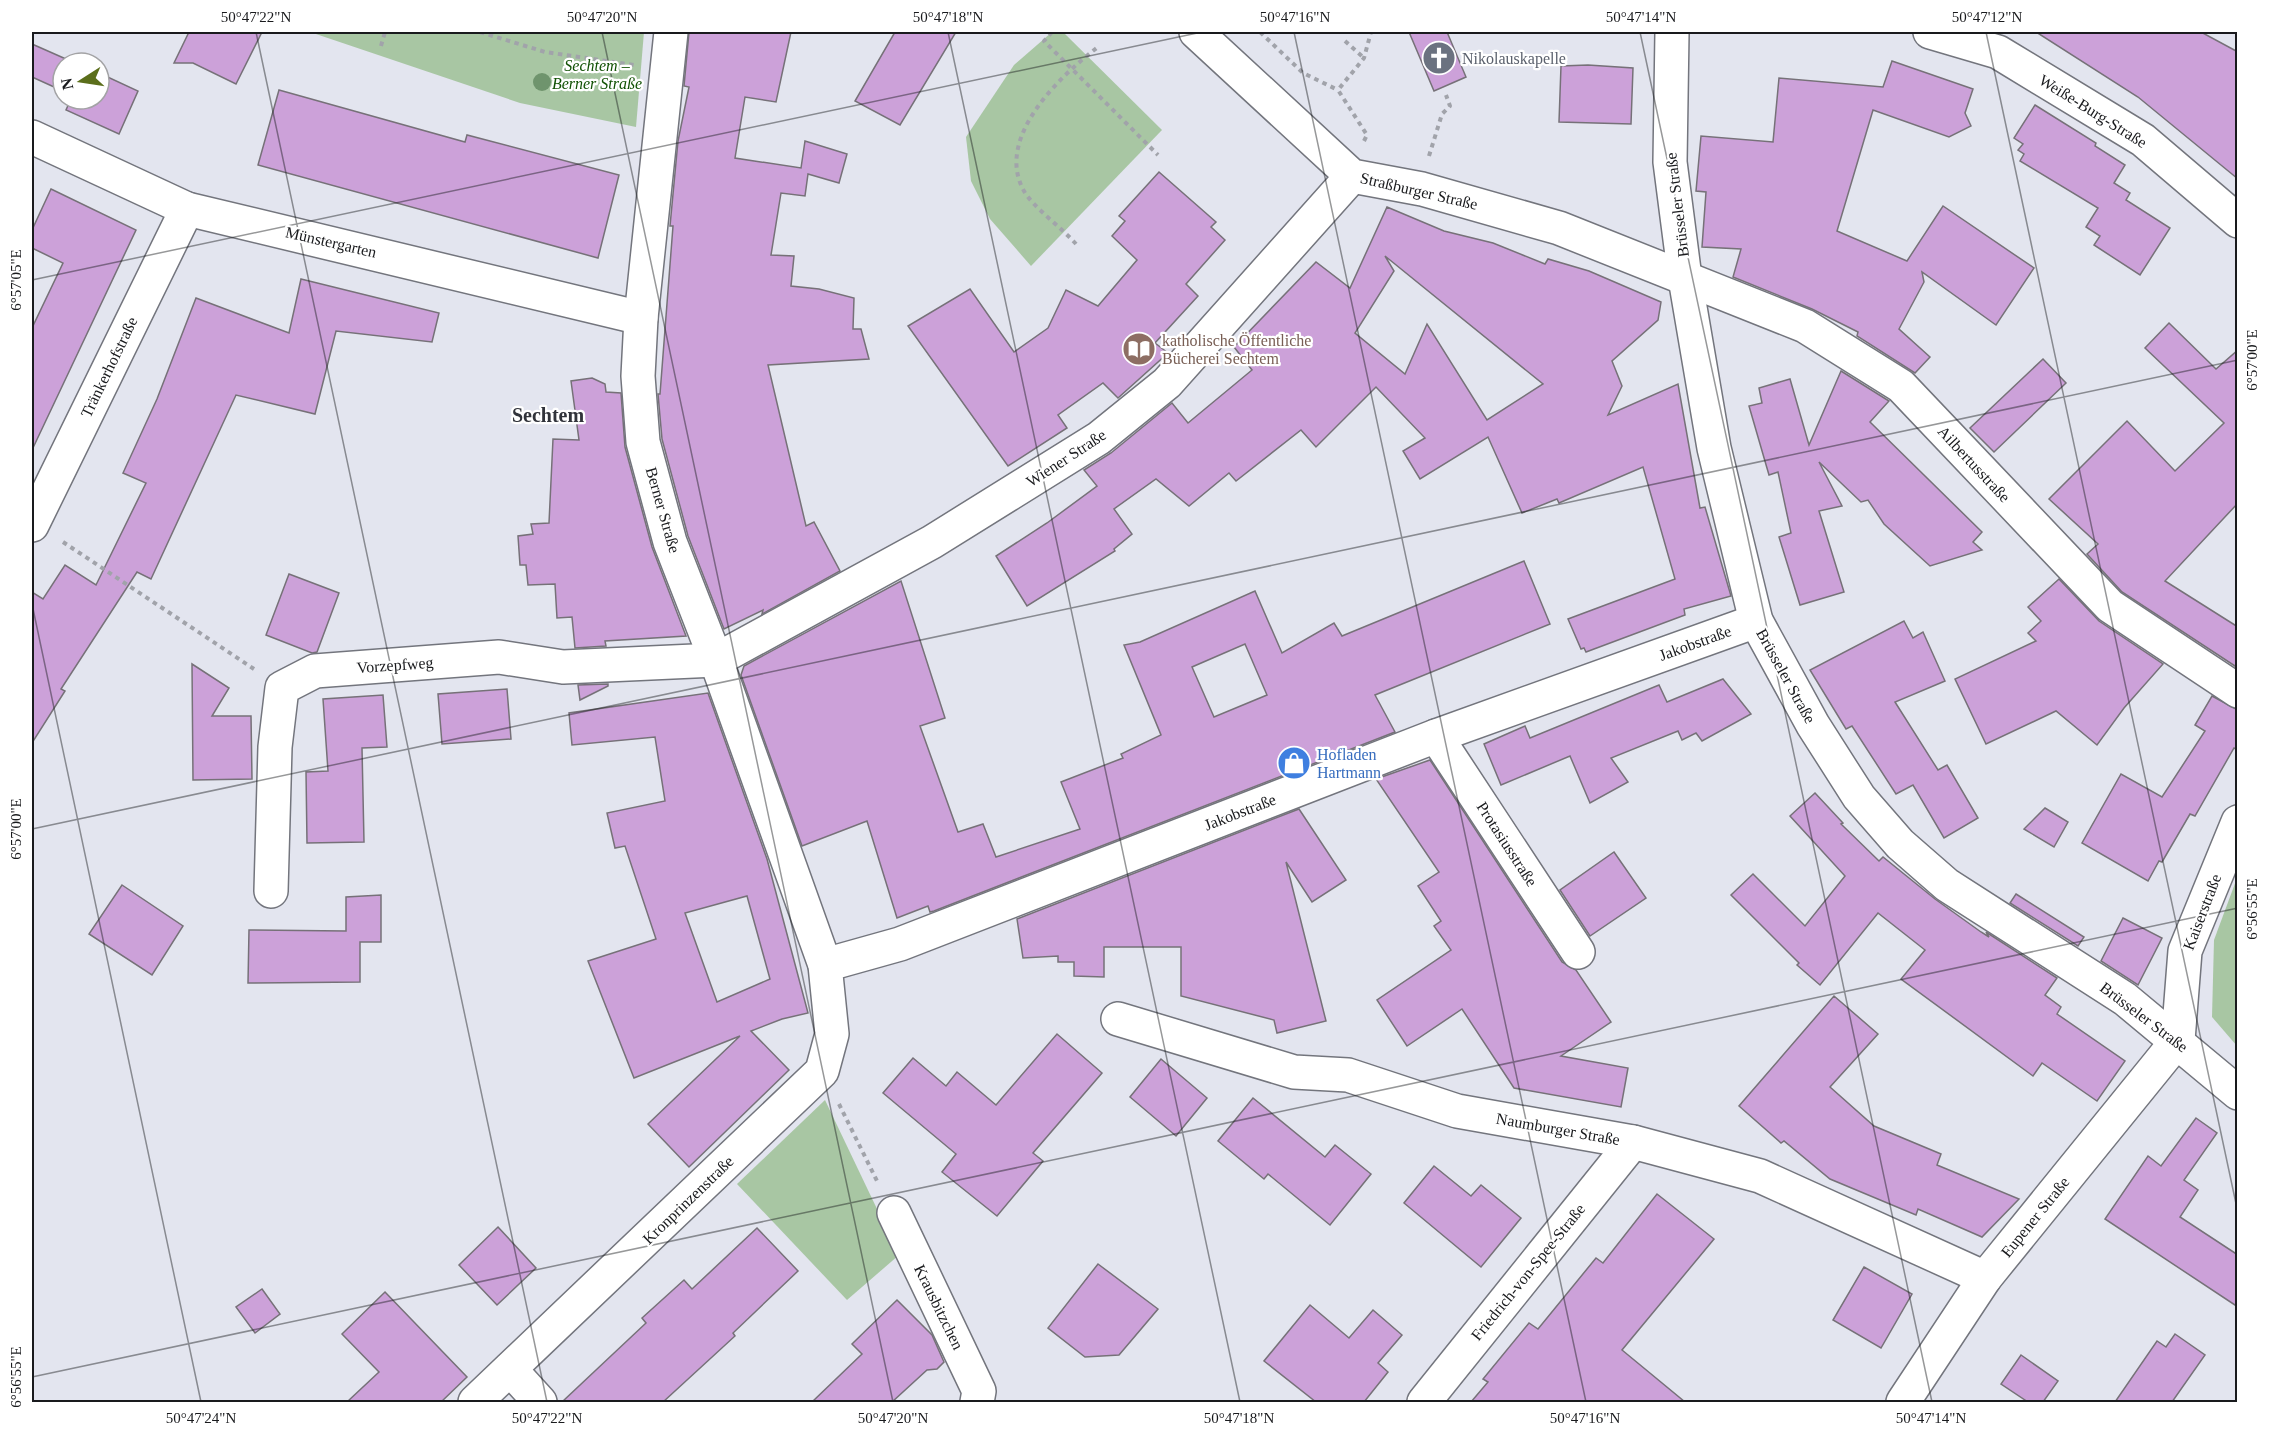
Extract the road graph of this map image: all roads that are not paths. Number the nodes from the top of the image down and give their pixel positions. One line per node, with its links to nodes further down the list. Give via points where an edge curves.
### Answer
1 (671, 32): 10 (street, Berner Straße)
2 (1196, 32): 6 (street, Straßburger Straße)
3 (1672, 32): 9 (street, Brüsseler Straße, via 1670,162)
4 (1930, 32): 8 (street, Weiße-Burg-Straße, via 1998,52 2143,140)
5 (32, 137): 7 (street, Münstergarten)
6 (1352, 176): 9 (street, Straßburger Straße, via 1422,189 1559,228); 13 (street, Wiener Straße, via 1167,383 1099,438 932,542)
7 (187, 209): 10 (street, Münstergarten); 11 (street, Tränkerhofstraße)
8 (2238, 221)
9 (1685, 278): 12 (street, Brüsseler Straße, via 1714,448); 14 (street, Ailbertusstraße, via 1805,326 1901,386 2110,606)
10 (641, 318): 13 (street, Berner Straße, via 638,376 643,442 670,542)
11 (32, 524)
12 (1756, 621): 15 (street, Jakobstraße); 21 (street, Brüsseler Straße, via 1813,725 1859,797 1900,844 1947,885 2125,999)
13 (716, 660): 17 (street, Vorzepfweg, via 563,667 499,657 315,671 282,688); 19 (street, Berner Straße)
14 (2238, 691)
15 (1436, 736): 18 (street, Protasiusstraße); 19 (street, Jakobstraße, via 900,944)
16 (2238, 822): 21 (street, Kaiserstraße, via 2185,951)
17 (271, 891)
18 (1578, 952)
19 (825, 965): 26 (street, Kronprinzenstraße, via 832,1034 822,1071)
20 (1118, 1019): 23 (street, Naumburger Straße, via 1294,1072 1348,1075 1457,1111)
21 (2178, 1041): 22 (street, Brüsseler Straße); 25 (street, Eupener Straße)
22 (2238, 1093)
23 (1633, 1142): 25 (street, Naumburger Straße, via 1760,1176); 30 (street, Friedrich-von-Spee-Straße)
24 (894, 1213): 29 (street, Krausbitzchen, via 979,1391)
25 (1985, 1278): 31 (street, Eupener Straße)
26 (510, 1369): 27 (street, Kronprinzenstraße); 28 (street)
27 (474, 1402)
28 (540, 1402)
29 (977, 1402)
30 (1424, 1402)
31 (1903, 1402)

